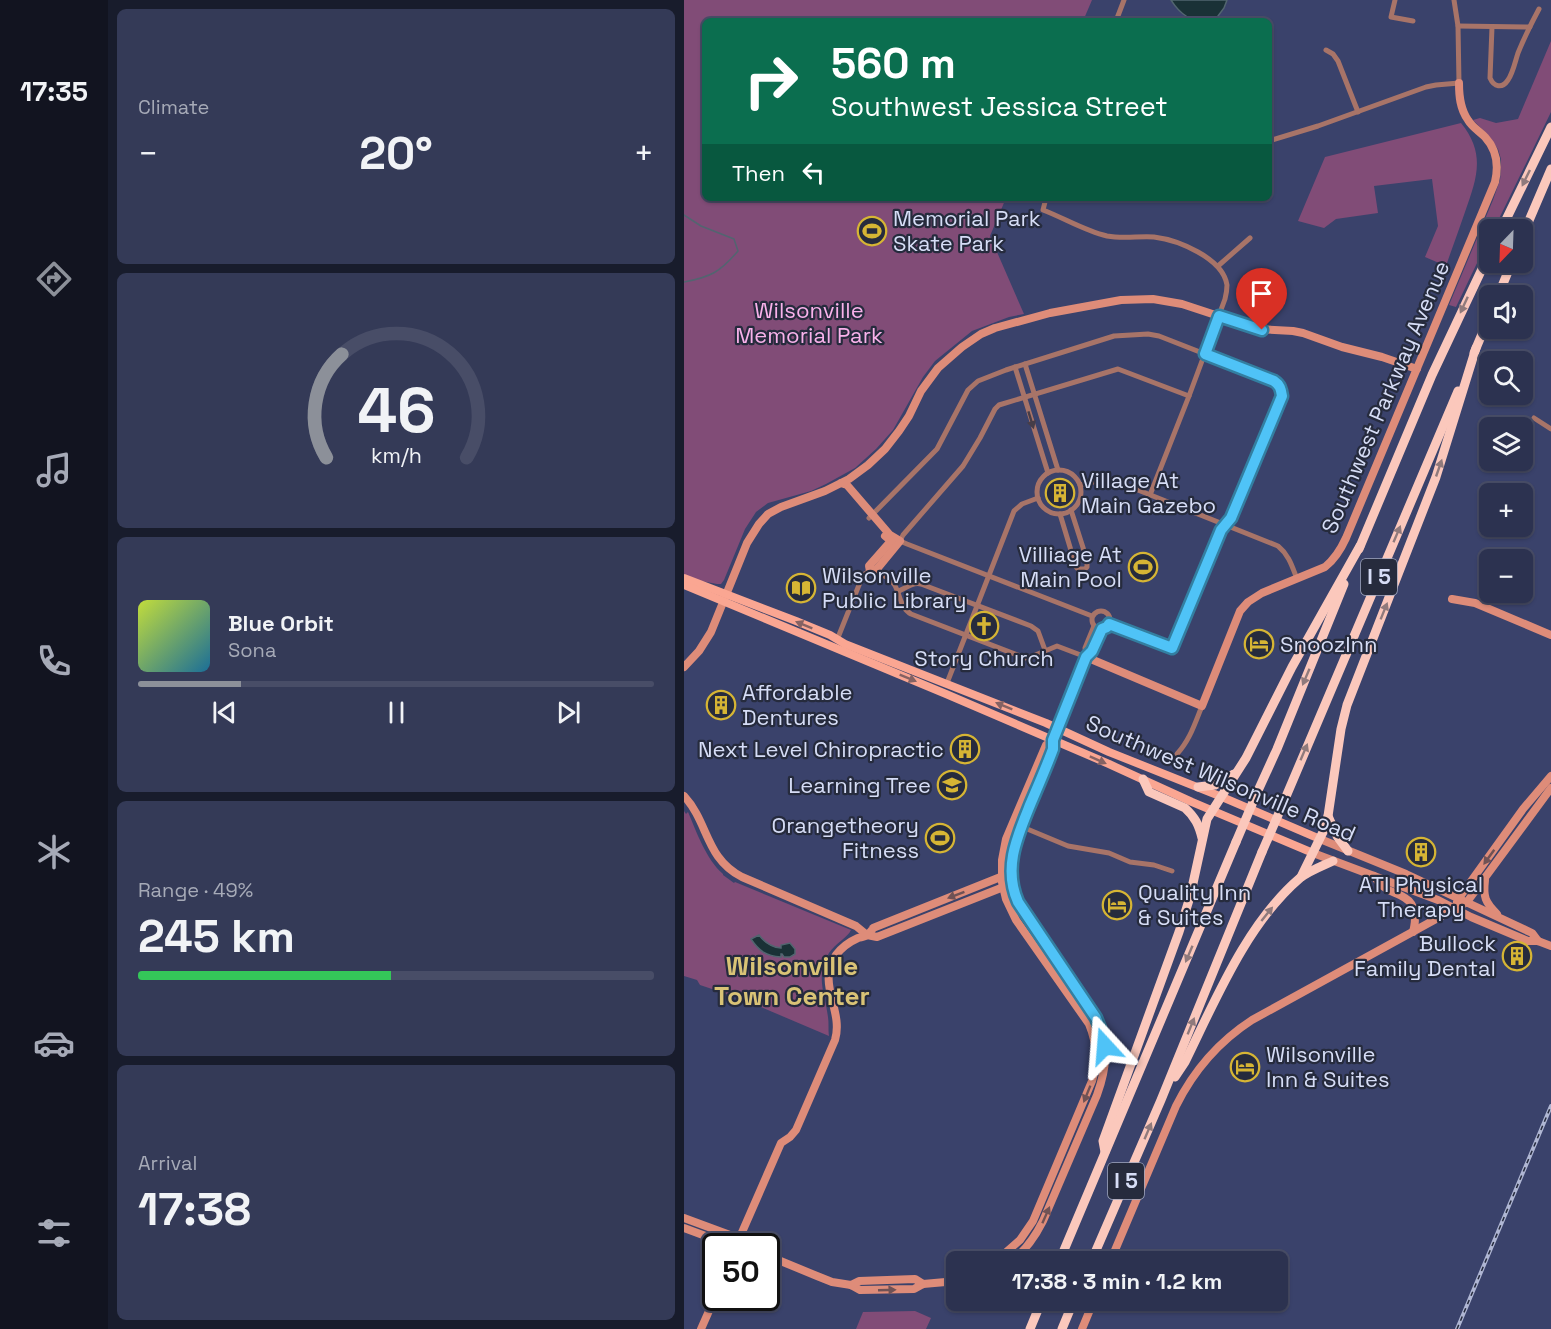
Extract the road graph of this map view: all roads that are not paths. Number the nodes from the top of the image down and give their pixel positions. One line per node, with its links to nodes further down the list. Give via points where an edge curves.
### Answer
1 (1124, 0): 5 (street)
2 (1395, 0): 6 (street, via 1391,17)
3 (1454, 1): 7 (street, Southwest Parkway Avenue)
4 (1539, 9): 9 (street)
5 (1116, 18)
6 (1413, 21)
7 (1458, 26): 8 (street); 11 (street, Southwest Parkway Avenue)
8 (1492, 27): 9 (street); 9 (street, via 1490,72 1493,83 1503,86)
9 (1530, 27)
10 (1326, 50): 12 (street, via 1338,61)
11 (1459, 83): 12 (street, via 1432,85); 28 (street, Southwest Parkway Avenue, via 1462,109 1468,121 1492,145 1497,171)
12 (1358, 112): 14 (street)
13 (1551, 127): 17 (highway, one-way to 17)
14 (1272, 140)
15 (1551, 169): 18 (highway)
16 (1045, 201): 20 (street, via 1042,210 1105,235 1174,241)
17 (1506, 219)
18 (1530, 219)
19 (1251, 238): 20 (street)
20 (1218, 266): 22 (street, via 1227,285)
21 (1480, 273): 45 (highway, I 5, one-way to 45)
22 (1219, 316): 25 (street); 28 (street, via 1258,329 1303,333); 36 (street, via 1170,301 1131,299 1050,313 995,328 971,340 945,361 929,379 885,449)
23 (1480, 339): 24 (highway, I 5)
24 (1476, 348): 78 (highway, I 5, one-way to 24, via 1347,705 1436,477); 102 (highway, I 5, one-way to 24, bridge)
25 (1205, 354): 26 (street, via 1148,333 1114,336); 30 (street); 43 (street, via 1274,381 1282,396)
26 (1025, 364): 27 (street); 29 (street)
27 (1015, 367): 31 (street); 42 (street, via 968,390 937,449)
28 (1417, 369): 49 (street, Southwest Parkway Avenue, via 1342,547 1327,565)
29 (1034, 394): 30 (street, via 1118,369); 31 (street); 34 (street)
30 (1189, 396): 38 (street)
31 (1024, 397): 35 (street, one-way to 35); 44 (street, via 995,409 963,466)
32 (1534, 418): 33 (street)
33 (1551, 429)
34 (1058, 470): 35 (street); 37 (street, via 1073,474)
35 (1048, 473): 39 (street, via 1038,485)
36 (841, 483): 42 (street, via 847,485); 52 (street, via 780,507 762,520 747,543)
37 (1080, 485): 38 (street, via 1113,480); 40 (street, via 1078,504)
38 (1150, 495): 43 (street)
39 (1038, 498): 41 (street, via 1048,511); 47 (street, via 1014,512)
40 (1071, 510): 41 (street); 41 (street, via 1087,560 1085,569 1076,567)
41 (1060, 514)
42 (871, 517): 44 (street, via 887,539)
43 (1226, 524): 49 (street, via 1278,546 1289,557); 56 (street, via 1172,648)
44 (899, 541): 46 (street); 47 (street)
45 (1360, 546): 70 (highway, I 5); 103 (highway, I 5, one-way to 103, bridge)
46 (870, 571): 51 (street, via 891,580); 61 (street, via 863,575)
47 (988, 575): 54 (street); 55 (street)
48 (684, 578): 52 (main road, Southwest Wilsonville Road)
49 (1297, 579): 66 (street, Southwest Parkway Avenue, via 1257,595 1243,607)
50 (684, 585): 52 (main road, Southwest Wilsonville Road)
51 (897, 592): 54 (street, via 917,583); 59 (street, via 907,612)
52 (725, 598): 61 (main road, Southwest Wilsonville Road, via 796,621); 64 (street, via 706,640)
53 (1452, 599): 60 (street, via 1475,603)
54 (977, 605): 59 (street); 62 (street, via 1035,628)
55 (1092, 616): 56 (street, via 1105,612); 57 (street)
56 (1109, 624): 58 (street)
57 (1094, 626): 58 (street); 63 (street, via 1085,648)
58 (1102, 629): 63 (street)
59 (965, 635): 62 (street, via 1025,658); 65 (street)
60 (1551, 635)
61 (836, 644): 65 (main road, Southwest Wilsonville Road); 68 (main road, Southwest Wilsonville Road, one-way to 68)
62 (1046, 650): 63 (street, via 1057,646)
63 (1086, 657): 66 (street); 67 (street)
64 (684, 666)
65 (947, 683): 67 (main road, Southwest Wilsonville Road, one-way to 65)
66 (1202, 706): 69 (street, Southwest Parkway Avenue, via 1185,746)
67 (1058, 729): 68 (street); 73 (main road, Southwest Wilsonville Road)
68 (1053, 740): 72 (main road, Southwest Wilsonville Road, one-way to 72); 79 (street, via 1046,745); 80 (street, via 1053,749)
69 (1177, 753)
70 (1238, 771): 73 (highway, via 1217,784); 76 (highway, I 5)
71 (1551, 776): 94 (street, one-way to 94)
72 (1143, 779): 77 (main road, Southwest Wilsonville Road); 82 (highway, via 1149,792 1190,812)
73 (1198, 787): 76 (main road, Southwest Wilsonville Road)
74 (1551, 788): 91 (street)
75 (684, 796): 99 (street, via 717,856 731,870 856,926)
76 (1222, 796): 77 (highway, I 5); 81 (main road, Southwest Wilsonville Road)
77 (1213, 811): 82 (highway, I 5); 84 (main road, Southwest Wilsonville Road)
78 (1328, 816): 81 (highway, I 5); 83 (highway)
79 (1013, 823): 80 (street); 89 (street, via 1002,856)
80 (1021, 827): 86 (street, via 1068,846); 87 (street)
81 (1320, 839): 83 (street, Southwest Wilsonville Road); 84 (highway, I 5)
82 (1202, 840): 103 (highway, I 5, via 1179,932 1102,1141)
83 (1348, 851): 94 (street, Southwest Wilsonville Road)
84 (1313, 853): 85 (street, Southwest Wilsonville Road); 90 (highway, I 5)
85 (1333, 861): 88 (street, Southwest Wilsonville Road); 90 (highway, I 5)
86 (1172, 871)
87 (1010, 873): 89 (street); 92 (street)
88 (1374, 875): 96 (street, Southwest Wilsonville Road); 98 (street, via 1382,886 1410,902 1415,911)
89 (1001, 877): 93 (street); 99 (street, one-way to 99, via 873,928)
90 (1301, 877): 102 (highway, I 5, one-way to 90, via 1185,1062 1239,955 1271,909)
91 (1485, 878): 95 (street); 97 (street, via 1487,903)
92 (1012, 884): 93 (street); 110 (street, one-way to 92, via 1043,1221 1097,1095 1106,1059 1104,1038 1096,1018 1022,911)
93 (1003, 887): 99 (street, via 877,937); 109 (street, one-way to 109, via 1016,920 1089,1024 1096,1061 1095,1074 1033,1221)
94 (1459, 898): 95 (street, Southwest Wilsonville Road); 96 (street)
95 (1467, 902): 96 (street); 97 (street, Southwest Wilsonville Road)
96 (1455, 909): 98 (street); 100 (street, Southwest Wilsonville Road, via 1528,941)
97 (1500, 917): 100 (street, Southwest Wilsonville Road)
98 (1413, 932): 113 (street, via 1252,1020 1209,1055 1176,1106)
99 (867, 935): 107 (street, via 847,944 832,962 828,983 837,1020 836,1035 796,1130 781,1143)
100 (1538, 940): 101 (street, Southwest Wilsonville Road)
101 (1551, 946)
102 (1161, 1100): 112 (highway, I 5, one-way to 102)
103 (1105, 1152): 111 (highway, I 5)
104 (684, 1218): 106 (street)
105 (684, 1228): 108 (street)
106 (725, 1233)
107 (745, 1233)
108 (702, 1235)
109 (1008, 1251)
110 (1023, 1251)
111 (1064, 1251)
112 (1096, 1251)
113 (1115, 1251)
114 (780, 1261): 115 (street, via 866,1291 914,1289)
115 (946, 1282)
116 (709, 1311): 120 (street)
117 (1037, 1311): 121 (highway)
118 (1069, 1311): 122 (highway)
119 (1089, 1311): 123 (street)
120 (701, 1329)
121 (1030, 1329)
122 (1062, 1329)
123 (1082, 1329)

